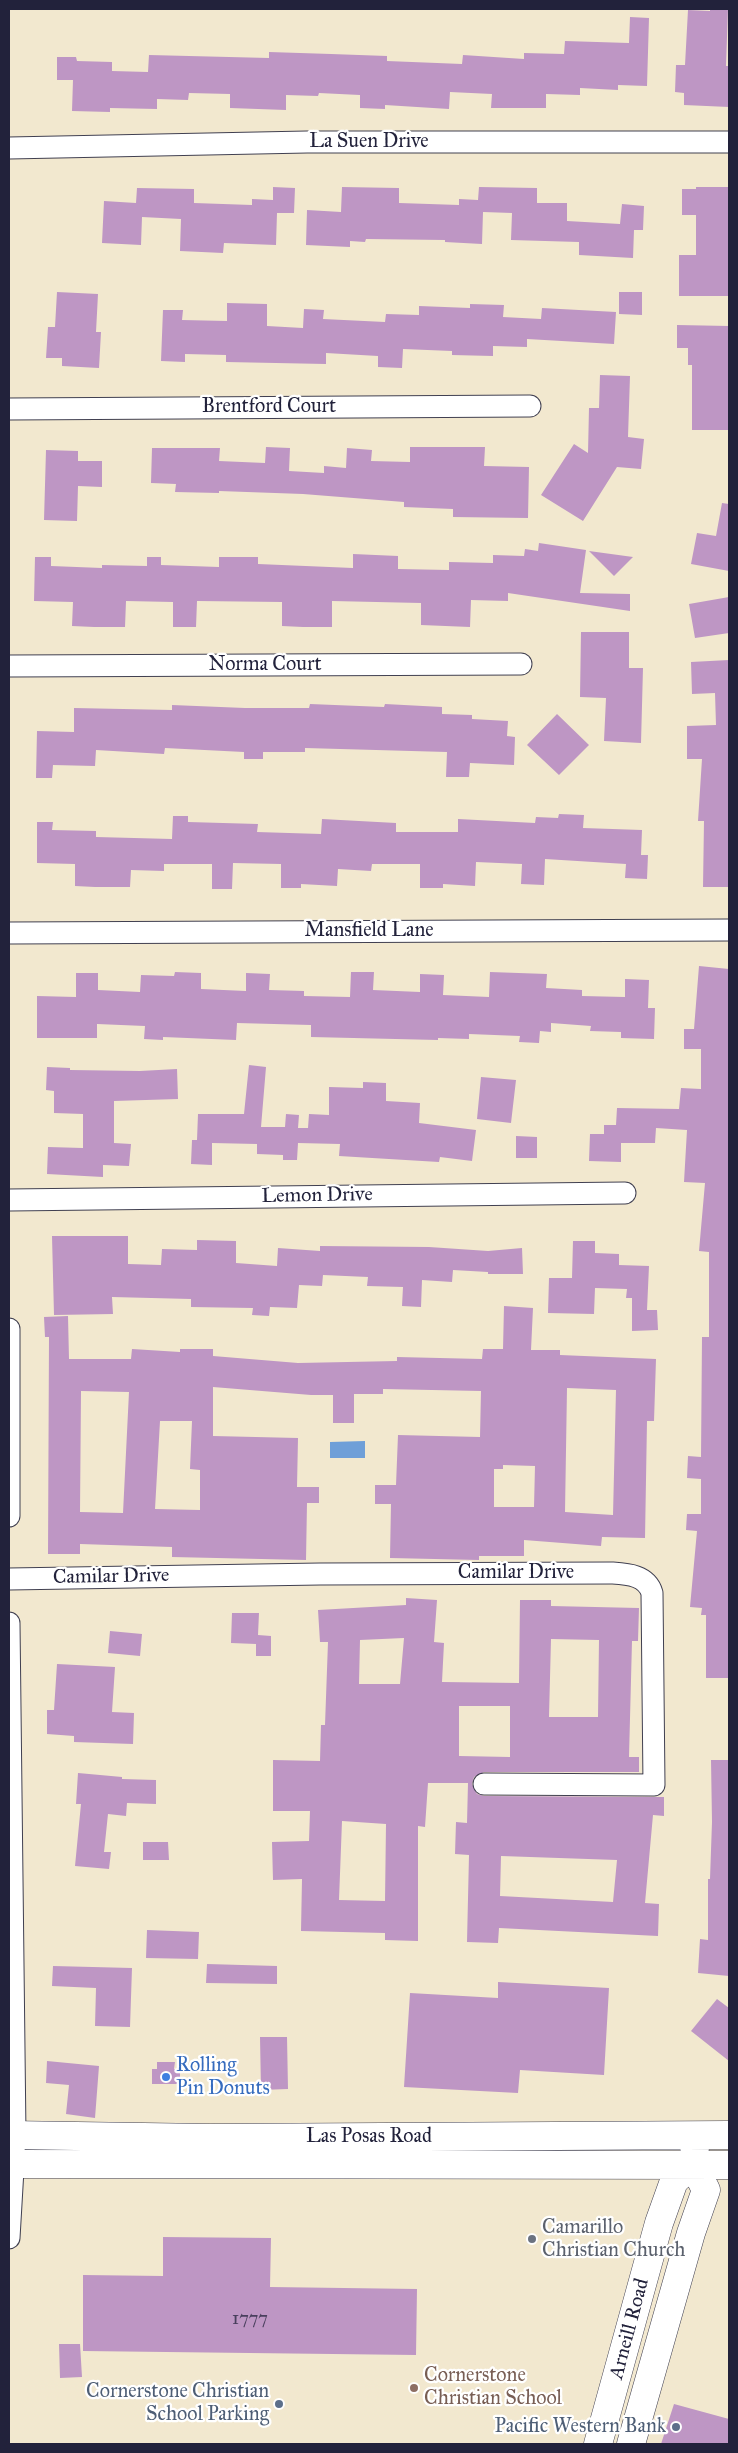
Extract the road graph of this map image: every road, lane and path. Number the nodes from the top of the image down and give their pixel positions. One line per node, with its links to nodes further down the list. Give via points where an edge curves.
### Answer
1 (729, 142): 2 (street, La Suen Drive, via 307,142)
2 (9, 148)
3 (530, 406): 4 (street, Brentford Court)
4 (9, 409)
5 (521, 664): 6 (street, Norma Court)
6 (9, 666)
7 (729, 930): 8 (street, Mansfield Lane)
8 (9, 933)
9 (625, 1193): 10 (street, Lemon Drive)
10 (9, 1200)
11 (9, 1330): 12 (street)
12 (9, 1516)
13 (9, 1579): 15 (street, Camilar Drive, via 612,1572 633,1574 645,1581 652,1593 654,1785)
14 (9, 1623): 17 (street)
15 (484, 1784)
16 (696, 2134): 17 (main road, Las Posas Road, via 210,2138); 18 (main road, Las Posas Road); 20 (main road)
17 (12, 2135): 19 (street)
18 (729, 2135)
19 (11, 2164): 20 (main road, Las Posas Road); 22 (street)
20 (693, 2164): 21 (main road, Las Posas Road); 23 (main road, Arneill Road, via 674,2181); 24 (main road, Arneill Road, via 706,2190)
21 (729, 2165)
22 (9, 2238)
23 (598, 2444)
24 (631, 2444)

